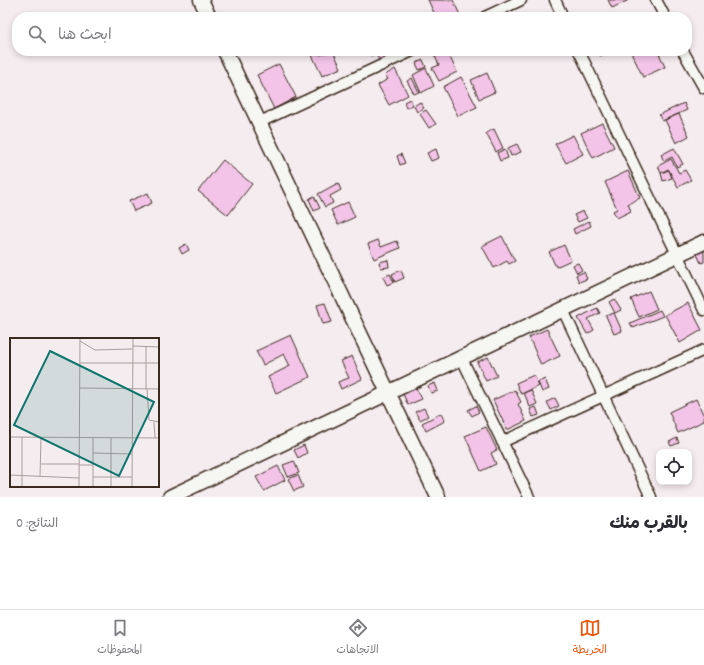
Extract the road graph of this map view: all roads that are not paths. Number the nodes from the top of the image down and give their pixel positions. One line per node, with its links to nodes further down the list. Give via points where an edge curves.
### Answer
1 (201, 0): 5 (street)
2 (521, 0): 6 (street)
3 (555, 0): 7 (street)
4 (656, 0): 8 (street)
5 (207, 12)
6 (496, 12)
7 (561, 12)
8 (662, 12)
9 (227, 56): 14 (street)
10 (401, 56): 14 (street)
11 (581, 56): 16 (street)
12 (686, 56): 13 (street)
13 (704, 88)
14 (260, 122): 21 (street)
15 (704, 242): 16 (street)
16 (677, 255): 17 (street); 18 (street)
17 (562, 310): 20 (street); 22 (street)
18 (704, 310)
19 (704, 350): 22 (street)
20 (462, 359): 21 (street); 23 (street)
21 (389, 394): 24 (street); 25 (street)
22 (603, 396): 23 (street); 27 (street)
23 (502, 442): 26 (street)
24 (176, 496)
25 (438, 497)
26 (529, 497)
27 (652, 497)

